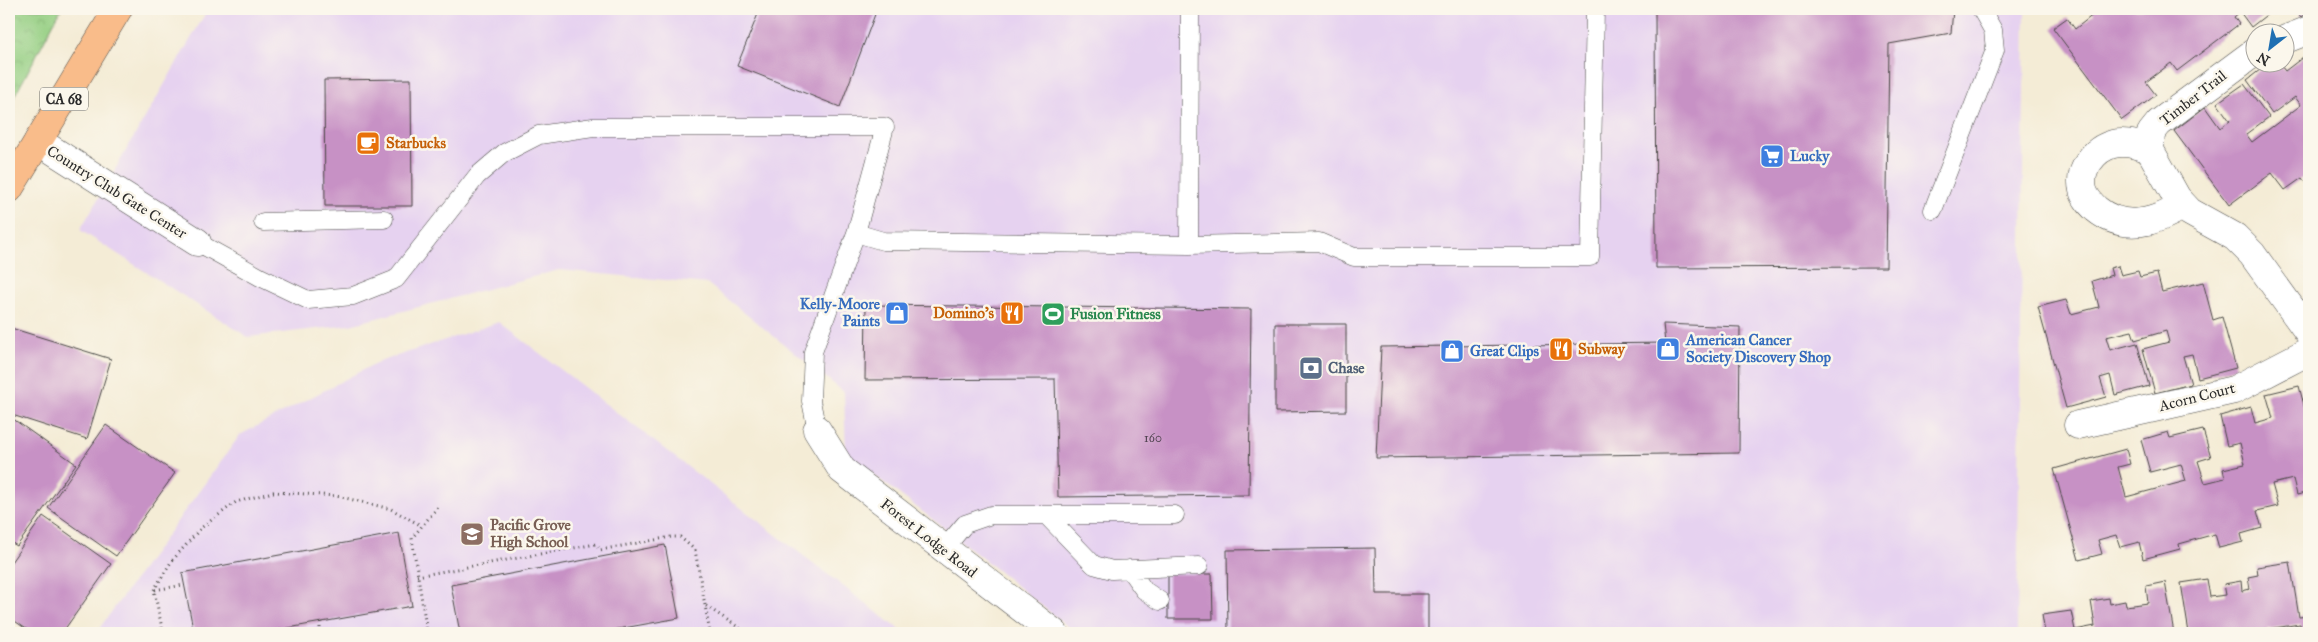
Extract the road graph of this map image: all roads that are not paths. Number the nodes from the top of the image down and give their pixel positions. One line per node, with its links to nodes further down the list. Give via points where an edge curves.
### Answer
1 (118, 9): 8 (main road, CA 68)
2 (1190, 9): 17 (lane)
3 (1595, 9): 17 (lane, via 1590,257 1354,257 1319,242)
4 (1980, 9): 12 (lane, via 1993,30 1995,50)
5 (2309, 30): 6 (street)
6 (2296, 35)
7 (2246, 58): 9 (street, Timber Trail, via 2159,123 2151,134)
8 (38, 141): 10 (main road, CA 68); 16 (street, Country Club Gate Center)
9 (2150, 150): 11 (street); 11 (street, via 2139,145 2114,144 2094,155 2082,178 2083,191 2090,204 2121,222 2141,223 2158,220)
10 (9, 189)
11 (2183, 205): 18 (street, via 2235,237 2252,254)
12 (1933, 210)
13 (384, 219): 14 (lane)
14 (263, 222)
15 (856, 233): 16 (lane, via 885,127 593,127 539,135 504,153 476,176 396,278 353,296 308,300); 17 (lane, via 883,241); 21 (lane, via 814,352 811,401)
16 (197, 242)
17 (1189, 245)
18 (2309, 333)
19 (2309, 351): 20 (street, Acorn Court, via 2234,390)
20 (2078, 425)
21 (817, 430): 24 (street, Forest Lodge Road, via 842,470)
22 (1175, 515): 23 (lane)
23 (1047, 516): 24 (lane, via 991,515 965,524); 26 (lane, via 1094,565 1112,570)
24 (943, 550): 28 (street, Forest Lodge Road)
25 (1199, 566): 26 (lane)
26 (1129, 569): 27 (lane, via 1144,590)
27 (1160, 601)
28 (1054, 633)

